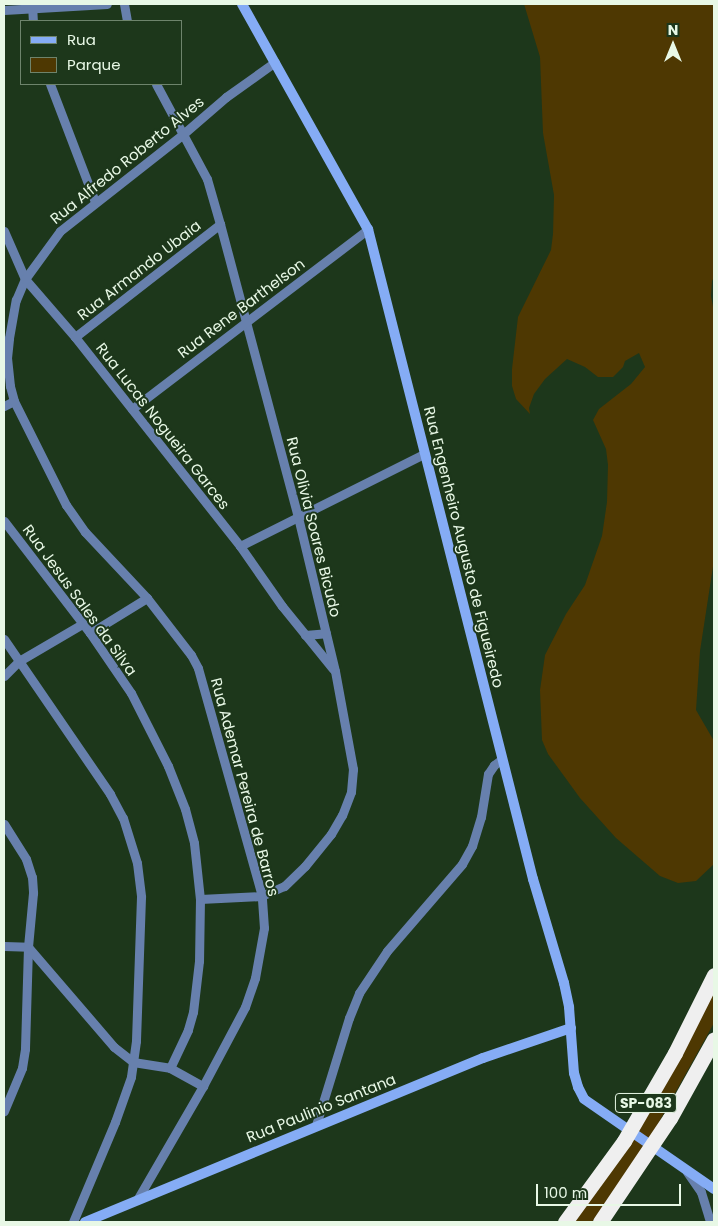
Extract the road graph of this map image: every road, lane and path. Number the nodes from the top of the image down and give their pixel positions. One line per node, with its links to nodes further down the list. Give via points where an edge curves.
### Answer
1 (108, 4): 4 (street)
2 (124, 4): 7 (street)
3 (242, 4): 8 (main road, Rua Engenheiro Augusto de Figueiredo)
4 (32, 6): 5 (street); 6 (street)
5 (4, 10)
6 (33, 20)
7 (128, 20)
8 (275, 62): 11 (street, Rua Alfredo Roberto Alves); 14 (main road, Rua Engenheiro Augusto de Figueiredo)
9 (50, 85): 12 (street)
10 (157, 85): 11 (street, Rua Olivia Soares Bicudo)
11 (182, 135): 12 (street, Rua Alfredo Roberto Alves); 13 (street, Rua Olivia Soares Bicudo, via 207,179)
12 (95, 202): 16 (street, Rua Alfredo Roberto Alves, via 60,231)
13 (220, 224): 17 (street, Rua Olivia Soares Bicudo); 18 (street, Rua Armando Ubaia)
14 (368, 230): 17 (street, Rua Rene Barthelson); 23 (main road, Rua Engenheiro Augusto de Figueiredo)
15 (4, 231): 16 (street, Rua Lucas Nogueira Garces)
16 (25, 279): 18 (street, Rua Lucas Nogueira Garces); 19 (street, Rua Alfredo Roberto Alves, via 16,300 9,338)
17 (247, 321): 22 (street, Rua Rene Barthelson); 24 (street, Rua Olivia Soares Bicudo)
18 (75, 337): 22 (street, Rua Lucas Nogueira Garces)
19 (7, 386): 20 (street, Rua Ademar Pereira de Barros)
20 (14, 401): 21 (street); 27 (street, Rua Ademar Pereira de Barros, via 66,505 85,532)
21 (4, 406)
22 (132, 409): 26 (street, Rua Lucas Nogueira Garces)
23 (424, 454): 24 (street); 36 (main road, Rua Engenheiro Augusto de Figueiredo)
24 (298, 517): 26 (street); 30 (street, Rua Olivia Soares Bicudo)
25 (4, 521): 28 (street, Rua Jesus Sales da Silva)
26 (240, 546): 31 (street, Rua Lucas Nogueira Garces)
27 (147, 598): 29 (street); 38 (street, Rua Ademar Pereira de Barros, via 191,655 204,682)
28 (82, 624): 29 (street, Rua Jesus Sales da Silva); 33 (street)
29 (90, 633): 39 (street, Rua Jesus Sales da Silva, via 143,716 182,800 194,843)
30 (326, 633): 31 (street); 34 (street, Rua Olivia Soares Bicudo)
31 (305, 635): 34 (street, Rua Lucas Nogueira Garces)
32 (4, 639): 33 (street)
33 (19, 661): 35 (street); 45 (street, via 110,794 132,842 142,897)
34 (335, 671): 38 (street, Rua Olivia Soares Bicudo, via 352,753 351,792 331,834 305,866 284,886)
35 (4, 676)
36 (502, 759): 43 (main road, Rua Engenheiro Augusto de Figueiredo, via 564,983); 49 (street, via 488,774 481,817 472,846 462,864 387,951 359,993)
37 (4, 824): 41 (street, via 26,860 32,877)
38 (262, 896): 39 (street, Rua Olivia Soares Bicudo); 47 (street, Rua Ademar Pereira de Barros, via 264,928 255,978 238,1021)
39 (200, 899): 46 (street, Rua Jesus Sales da Silva, via 196,997 188,1030)
40 (4, 946): 41 (street)
41 (28, 947): 45 (street, via 114,1047); 48 (street, via 25,1049 22,1068)
42 (714, 975): 56 (highway, SP-083, via 676,1053 624,1141)
43 (571, 1028): 49 (main road, Rua Paulinio Santana, via 483,1058); 50 (main road, Rua Engenheiro Augusto de Figueiredo, via 574,1073 584,1100)
44 (714, 1039): 57 (highway, SP-083, via 670,1118)
45 (133, 1062): 46 (street); 54 (street, via 124,1099)
46 (170, 1068): 47 (street)
47 (203, 1086): 52 (street, Rua Ademar Pereira de Barros)
48 (4, 1111)
49 (316, 1126): 52 (main road, Rua Paulinio Santana)
50 (682, 1165): 51 (main road, Rua Engenheiro Augusto de Figueiredo); 53 (street, via 701,1192)
51 (714, 1189)
52 (137, 1200): 55 (main road, Rua Paulinio Santana)
53 (712, 1217)
54 (73, 1222)
55 (85, 1222)
56 (565, 1222)
57 (600, 1222)

